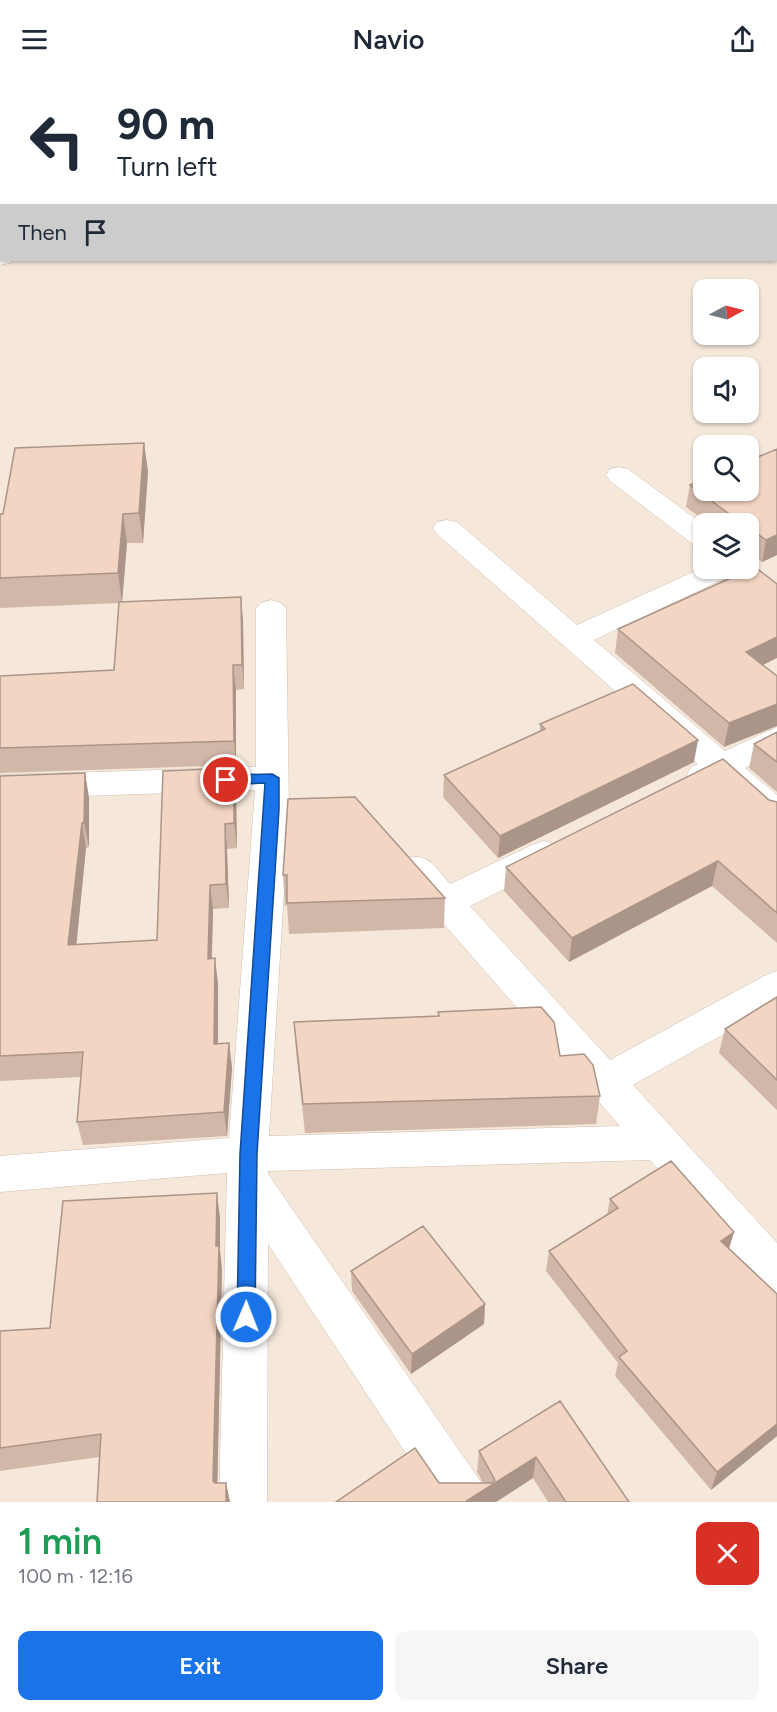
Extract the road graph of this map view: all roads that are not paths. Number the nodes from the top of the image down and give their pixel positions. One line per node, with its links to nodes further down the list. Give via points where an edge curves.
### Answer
1 (619, 475): 3 (street)
2 (447, 528): 6 (street)
3 (693, 531)
4 (719, 579): 6 (street)
5 (271, 609): 11 (street)
6 (575, 637): 8 (street)
7 (777, 738): 8 (street)
8 (722, 766): 10 (street); 12 (street)
9 (0, 787): 11 (street)
10 (679, 787)
11 (282, 797): 19 (street)
12 (777, 814)
13 (573, 839): 15 (street)
14 (390, 840): 15 (street)
15 (446, 902): 17 (street)
16 (777, 986): 17 (street)
17 (607, 1081): 18 (street)
18 (660, 1142): 19 (street, via 448,1149); 21 (street)
19 (248, 1167): 20 (street); 22 (street); 23 (street)
20 (0, 1174)
21 (777, 1274)
22 (243, 1502)
23 (466, 1502)

